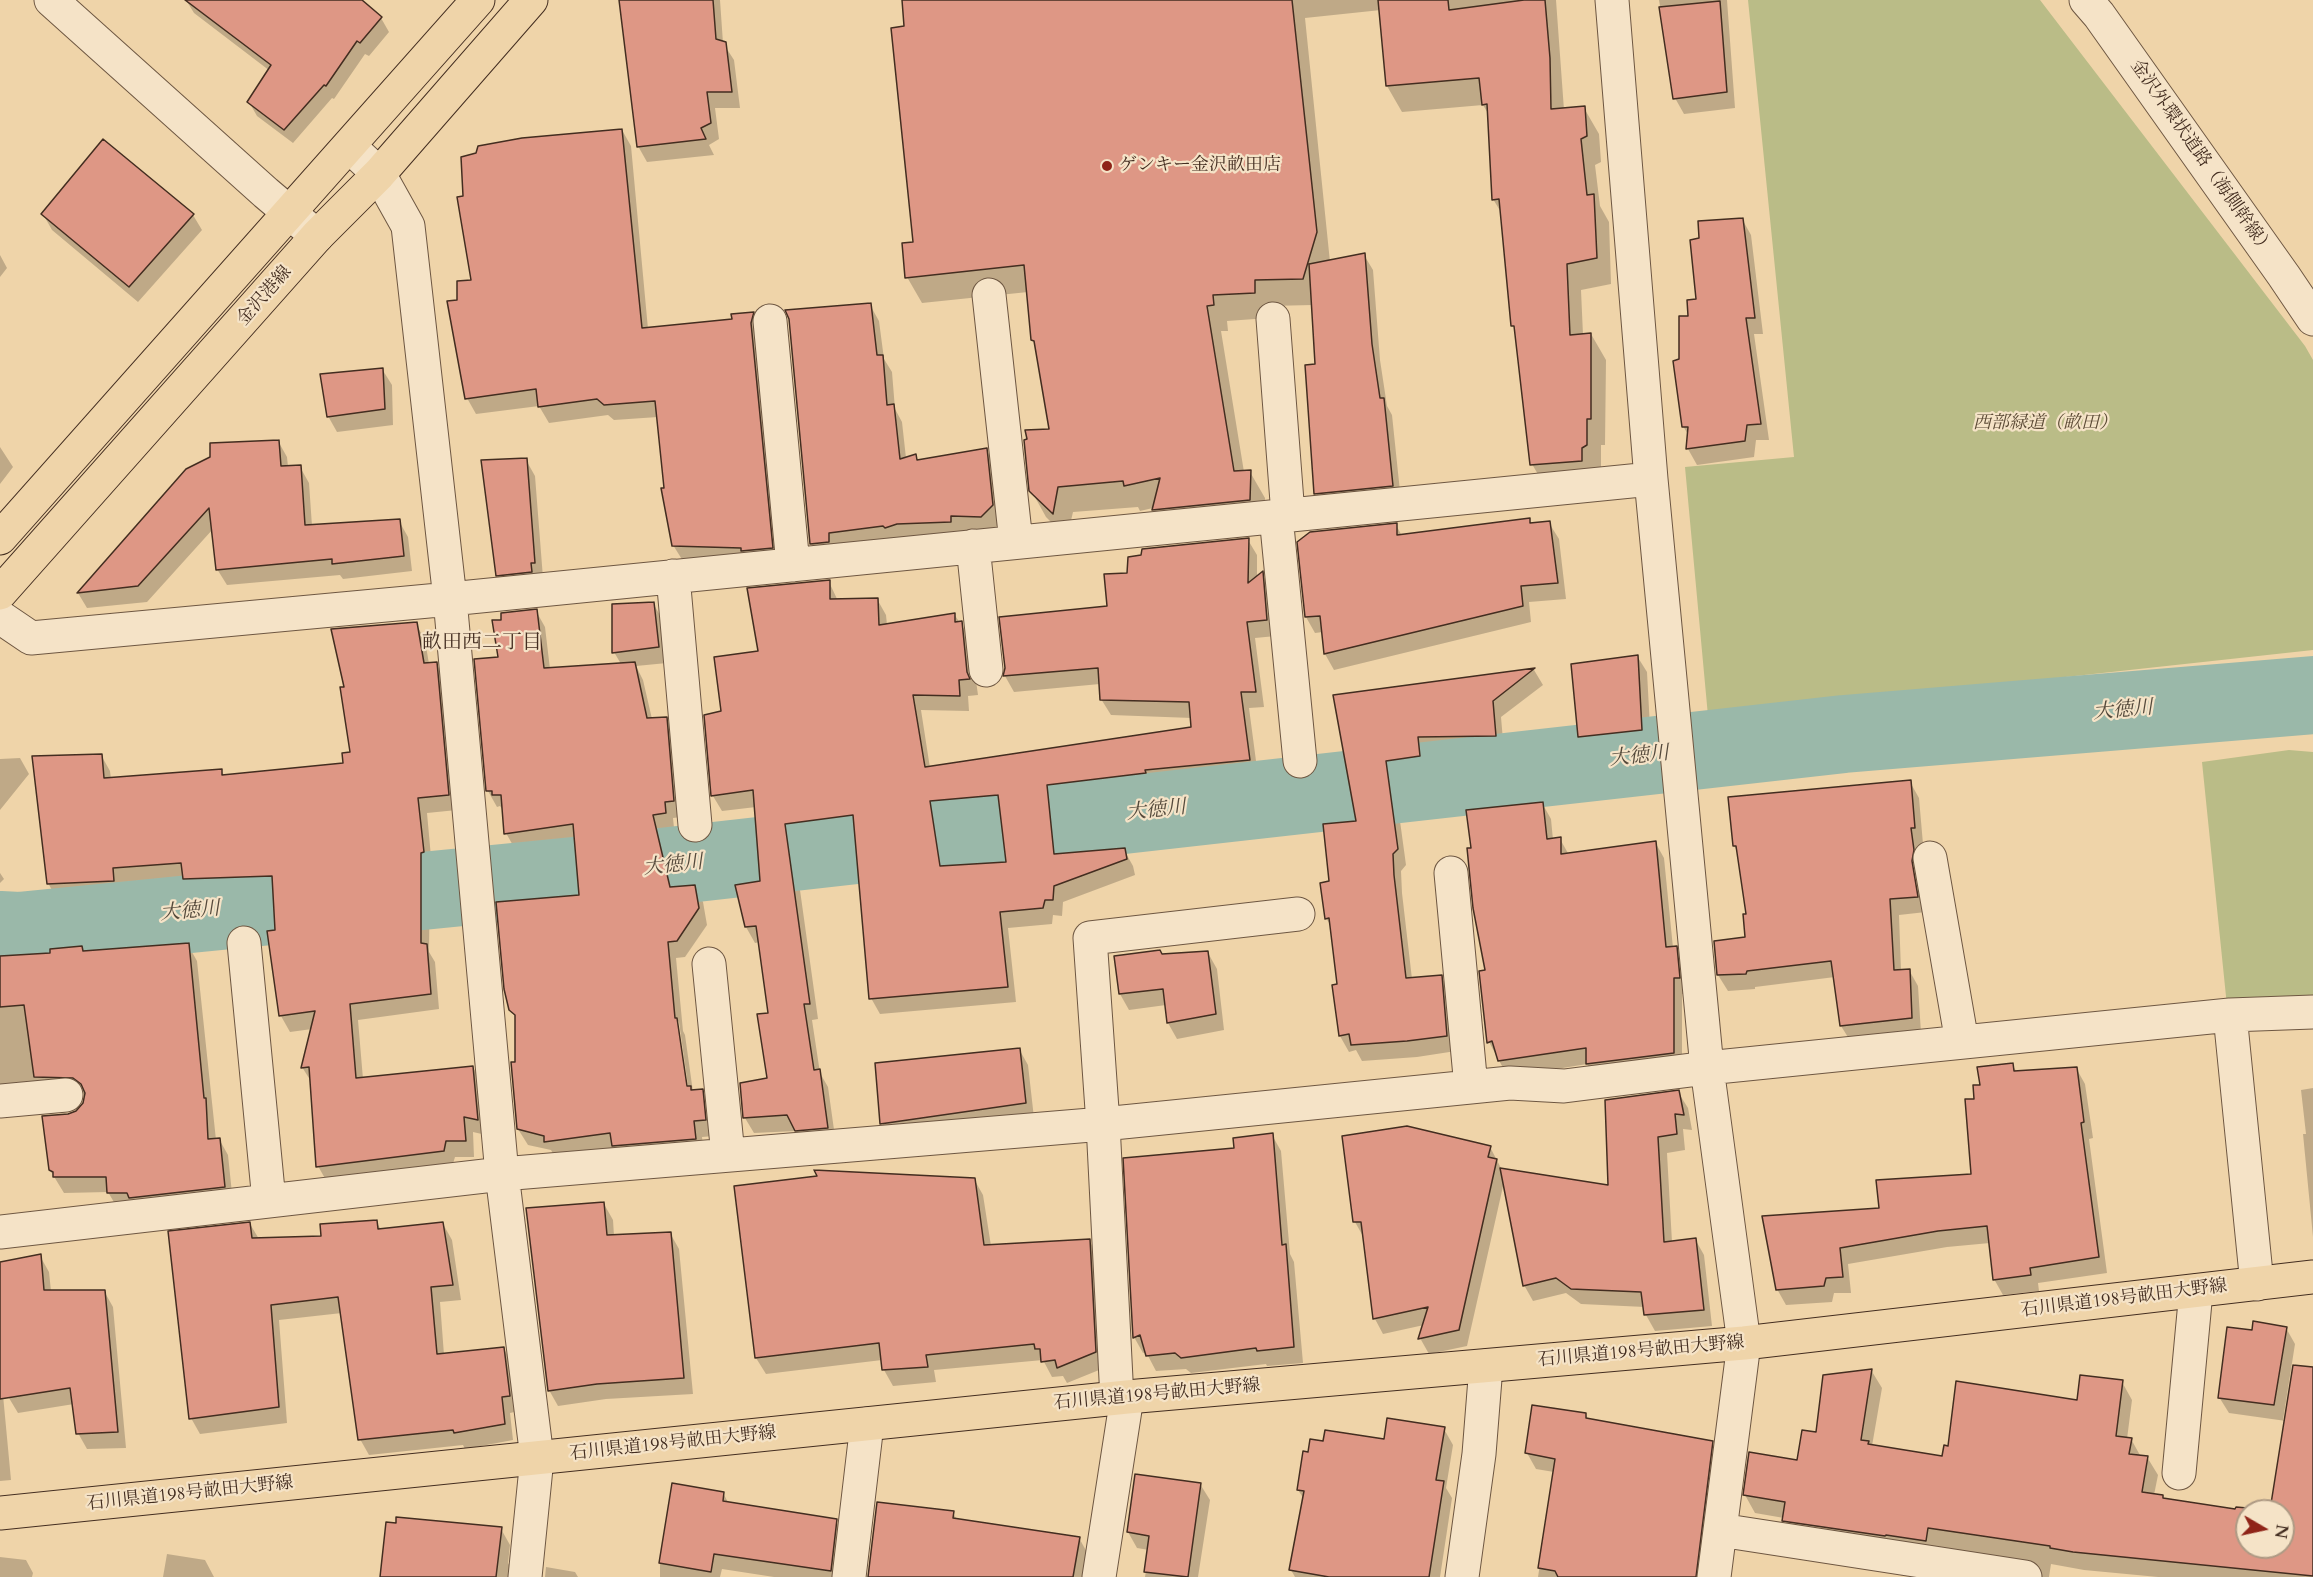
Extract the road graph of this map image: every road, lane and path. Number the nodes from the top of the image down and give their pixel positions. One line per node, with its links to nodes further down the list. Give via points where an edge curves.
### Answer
1 (51, 0): 8 (street)
2 (478, 0): 6 (main road, 金沢港線)
3 (531, 0): 7 (main road, 金沢港線)
4 (1611, 0): 14 (street)
5 (2086, 0): 12 (street, 金沢外環状道路（海側幹線）)
6 (350, 147): 7 (street); 8 (main road, 金沢港線)
7 (379, 174): 9 (main road, 金沢港線); 22 (street, via 408,226)
8 (289, 213): 9 (street); 16 (main road, 金沢港線)
9 (317, 236): 21 (main road, 金沢港線)
10 (990, 295): 17 (street)
11 (1273, 319): 15 (street)
12 (2313, 319)
13 (770, 321): 19 (street)
14 (1652, 479): 15 (street); 35 (street)
15 (1282, 516): 17 (street); 25 (street)
16 (0, 538)
17 (1016, 543): 18 (street)
18 (973, 546): 19 (street); 24 (street)
19 (793, 565): 20 (street)
20 (673, 576): 22 (street); 26 (street)
21 (0, 593)
22 (450, 599): 23 (street, via 31,638); 41 (street)
23 (0, 617)
24 (986, 670)
25 (1300, 761)
26 (695, 825)
27 (1930, 858): 34 (street)
28 (1451, 873): 36 (street)
29 (1298, 914): 39 (street, via 1090,938)
30 (244, 943): 42 (street)
31 (709, 964): 40 (street)
32 (2313, 1012): 33 (street)
33 (2230, 1015): 34 (street); 45 (street)
34 (1962, 1042): 35 (street)
35 (1707, 1068): 36 (street, via 1564,1086 1510,1083); 47 (street)
36 (1471, 1087): 39 (street)
37 (66, 1095): 38 (street)
38 (0, 1101)
39 (1103, 1124): 40 (street); 49 (street)
40 (728, 1155): 41 (street)
41 (502, 1174): 42 (street); 51 (street)
42 (269, 1201): 43 (street)
43 (0, 1232)
44 (2313, 1277): 45 (main road, 石川県道198号畝田大野線)
45 (2257, 1284): 46 (main road, 石川県道198号畝田大野線)
46 (2196, 1291): 47 (main road, 石川県道198号畝田大野線); 52 (street)
47 (1744, 1343): 48 (main road, 石川県道198号畝田大野線); 54 (street)
48 (1486, 1366): 49 (main road, 石川県道198号畝田大野線); 59 (street)
49 (1122, 1398): 50 (main road, 石川県道198号畝田大野線); 58 (street)
50 (867, 1424): 51 (main road, 石川県道198号畝田大野線); 57 (street)
51 (537, 1458): 53 (main road, 石川県道198号畝田大野線); 56 (street)
52 (2179, 1473)
53 (0, 1513)
54 (1720, 1530): 55 (street); 60 (street)
55 (1944, 1571): 61 (street)
56 (525, 1577)
57 (849, 1577)
58 (1099, 1577)
59 (1462, 1577)
60 (1714, 1577)
61 (2025, 1577)

